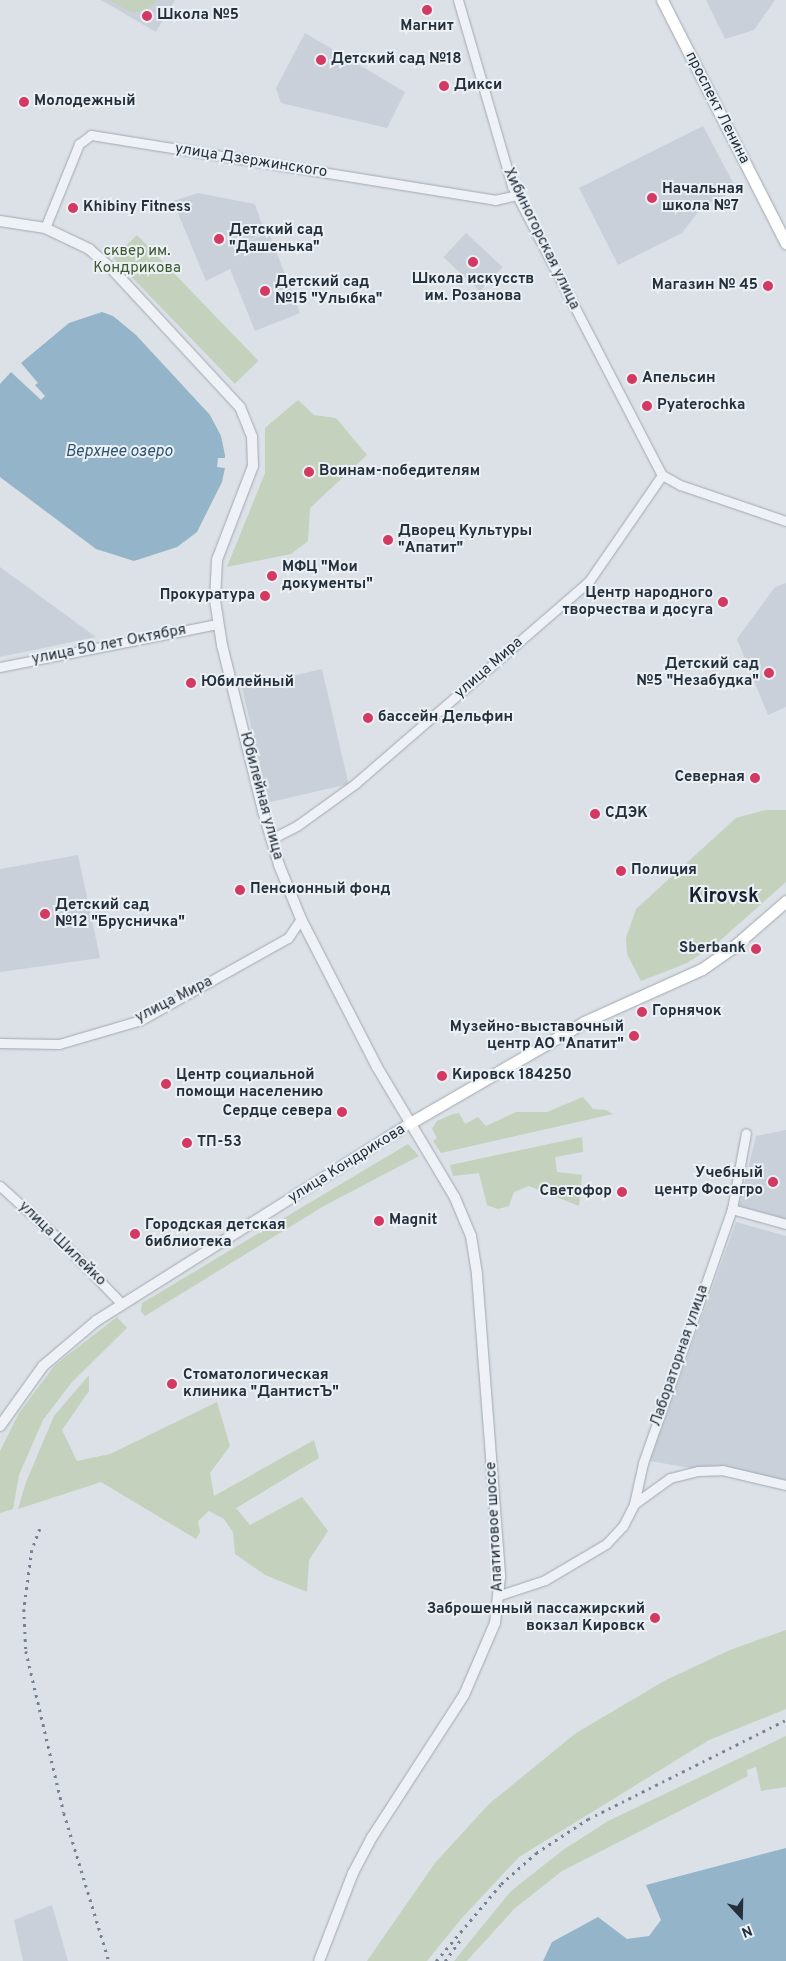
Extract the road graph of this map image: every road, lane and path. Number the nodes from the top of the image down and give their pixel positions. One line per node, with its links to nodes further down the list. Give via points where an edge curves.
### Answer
1 (458, 0): 3 (street, Хибиногорская улица, via 504,165)
2 (662, 0): 6 (main road, проспект Ленина)
3 (516, 195): 5 (street, улица Дзержинского, via 495,200 91,135 79,144); 7 (street, Хибиногорская улица)
4 (0, 221): 5 (street, Юбилейная улица)
5 (45, 228): 9 (street, Юбилейная улица, via 76,242 105,262 240,408 252,437 254,466 217,560)
6 (786, 242)
7 (662, 475): 8 (street, via 680,486); 11 (street, улица Мира, via 588,581 356,783 298,825)
8 (786, 521)
9 (218, 624): 10 (street, улица 50 лет Октября); 11 (street, Юбилейная улица)
10 (0, 667)
11 (271, 839): 13 (street, Юбилейная улица)
12 (786, 901): 15 (main road, via 710,964 584,1022)
13 (301, 919): 14 (street, улица Мира, via 288,938 141,1020 59,1044); 15 (street, Юбилейная улица, via 368,1051)
14 (0, 1043)
15 (410, 1123): 20 (street, улица Кондрикова); 24 (street, Апатитовое шоссе, via 443,1176 471,1236 480,1309)
16 (746, 1133): 18 (street, Лабораторная улица)
17 (0, 1186): 20 (street, улица Шилейко, via 62,1242)
18 (732, 1209): 19 (street); 23 (street, Лабораторная улица, via 643,1463)
19 (786, 1224)
20 (122, 1304): 21 (street, улица Кондрикова, via 59,1350 19,1395)
21 (1, 1424)
22 (786, 1485): 23 (street, Лабораторная улица, via 722,1470 698,1471 670,1478)
23 (634, 1504): 24 (street, Лабораторная улица, via 623,1526 606,1544 538,1584)
24 (500, 1596): 25 (street, Апатитовое шоссе, via 495,1623 464,1695 372,1837 353,1874)
25 (319, 1961)

